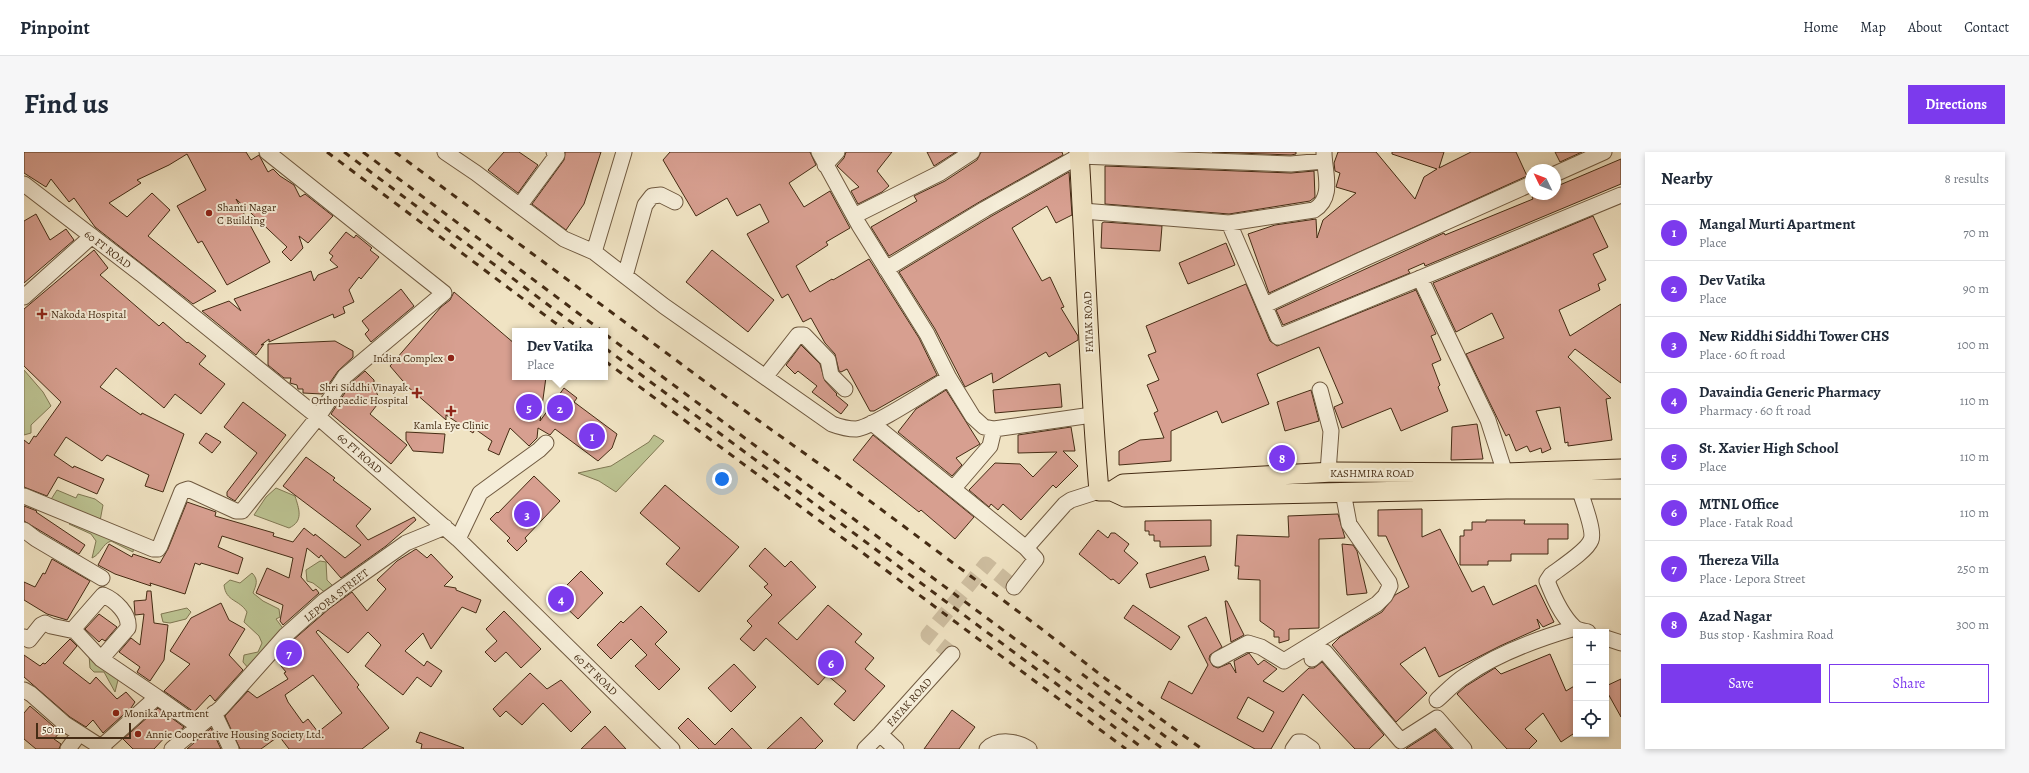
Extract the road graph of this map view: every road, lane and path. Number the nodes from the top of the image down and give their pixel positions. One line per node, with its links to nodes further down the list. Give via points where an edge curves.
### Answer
1 (267, 152): 32 (street, via 444,293 344,376)
2 (445, 152): 16 (street)
3 (554, 152): 16 (street, via 557,154)
4 (624, 152): 21 (street)
5 (837, 152): 10 (street)
6 (972, 152): 18 (street, via 940,173)
7 (1604, 152): 11 (street)
8 (1079, 154): 9 (street, via 1291,164); 17 (main road, FATAK ROAD); 22 (street)
9 (1324, 156): 19 (street, via 1328,193 1319,207 1314,210)
10 (822, 158): 18 (street)
11 (1561, 171)
12 (24, 184): 20 (street, 60 FT ROAD)
13 (1525, 187): 26 (street)
14 (1621, 195): 24 (street)
15 (675, 202): 23 (street, via 661,195 652,196 645,205)
16 (520, 205): 21 (street, via 564,239)
17 (1083, 211): 19 (street); 31 (main road, FATAK ROAD)
18 (854, 216): 22 (street)
19 (1229, 223): 26 (street)
20 (92, 236): 25 (street); 32 (street, 60 FT ROAD)
21 (594, 252): 23 (street)
22 (886, 269): 28 (street, via 927,334)
23 (625, 276): 27 (street)
24 (1420, 278): 26 (street, via 1278,337); 38 (street, via 1488,420)
25 (24, 297)
26 (1265, 305)
27 (765, 377): 29 (street, via 798,335 804,335 828,360 831,375); 33 (street, via 832,424 845,429)
28 (949, 378): 33 (street); 34 (street, via 973,417 984,427)
29 (845, 389)
30 (1320, 390): 37 (street, via 1331,431)
31 (1092, 415): 34 (street); 42 (main road, FATAK ROAD)
32 (318, 417): 44 (street, via 242,511 236,511 188,489 182,491 158,550); 45 (street, 60 FT ROAD)
33 (872, 423): 40 (street)
34 (994, 429): 40 (street, via 990,446)
35 (546, 443): 47 (street, via 480,493)
36 (1621, 469): 38 (main road, KASHMIRA ROAD)
37 (1328, 472): 38 (main road, KASHMIRA ROAD); 42 (main road, KASHMIRA ROAD)
38 (1506, 473)
39 (1579, 488): 41 (main road, KASHMIRA ROAD); 43 (main road, KASHMIRA ROAD); 51 (street, via 1592,539 1588,546 1547,581 1553,597)
40 (953, 489): 48 (street)
41 (1621, 489)
42 (1115, 491): 43 (main road, KASHMIRA ROAD); 48 (street, via 1071,500)
43 (1343, 492): 59 (street, via 1349,524 1389,582 1390,586 1385,596 1377,604 1284,661 1261,647 1248,644)
44 (24, 496)
45 (445, 527): 47 (street, 60 FT ROAD); 64 (street, LEPORA STREET, via 406,544 324,601 286,635)
46 (24, 530): 49 (street)
47 (458, 539): 69 (street, 60 FT ROAD)
48 (1026, 548): 50 (street, via 1036,559)
49 (102, 578)
50 (1014, 587)
51 (1581, 629)
52 (75, 631): 54 (street, via 46,623 41,625 29,640); 58 (street); 58 (street, via 103,595 125,612 128,628)
53 (1573, 632): 63 (street, via 1549,636 1496,657 1464,676)
54 (24, 638)
55 (1609, 639): 56 (street)
56 (1621, 642)
57 (952, 654): 67 (street, FATAK ROAD)
58 (102, 659): 62 (street)
59 (1218, 659)
60 (1312, 659): 68 (street, via 1325,652)
61 (24, 690): 66 (street)
62 (157, 697): 65 (street); 70 (street)
63 (1437, 700)
64 (214, 713): 65 (street, LEPORA STREET); 73 (street)
65 (198, 726): 72 (street, LEPORA STREET)
66 (79, 734): 70 (street); 71 (street)
67 (880, 734): 74 (street, FATAK ROAD); 75 (street)
68 (1396, 745): 80 (street, via 1437,718)
69 (666, 747)
70 (102, 748)
71 (68, 749)
72 (172, 749)
73 (231, 749)
74 (865, 749)
75 (896, 749)
76 (987, 749): 77 (street, via 1001,742 1011,741)
77 (1029, 749)
78 (1293, 749): 79 (street, via 1298,742)
79 (1312, 749)
80 (1464, 749)

